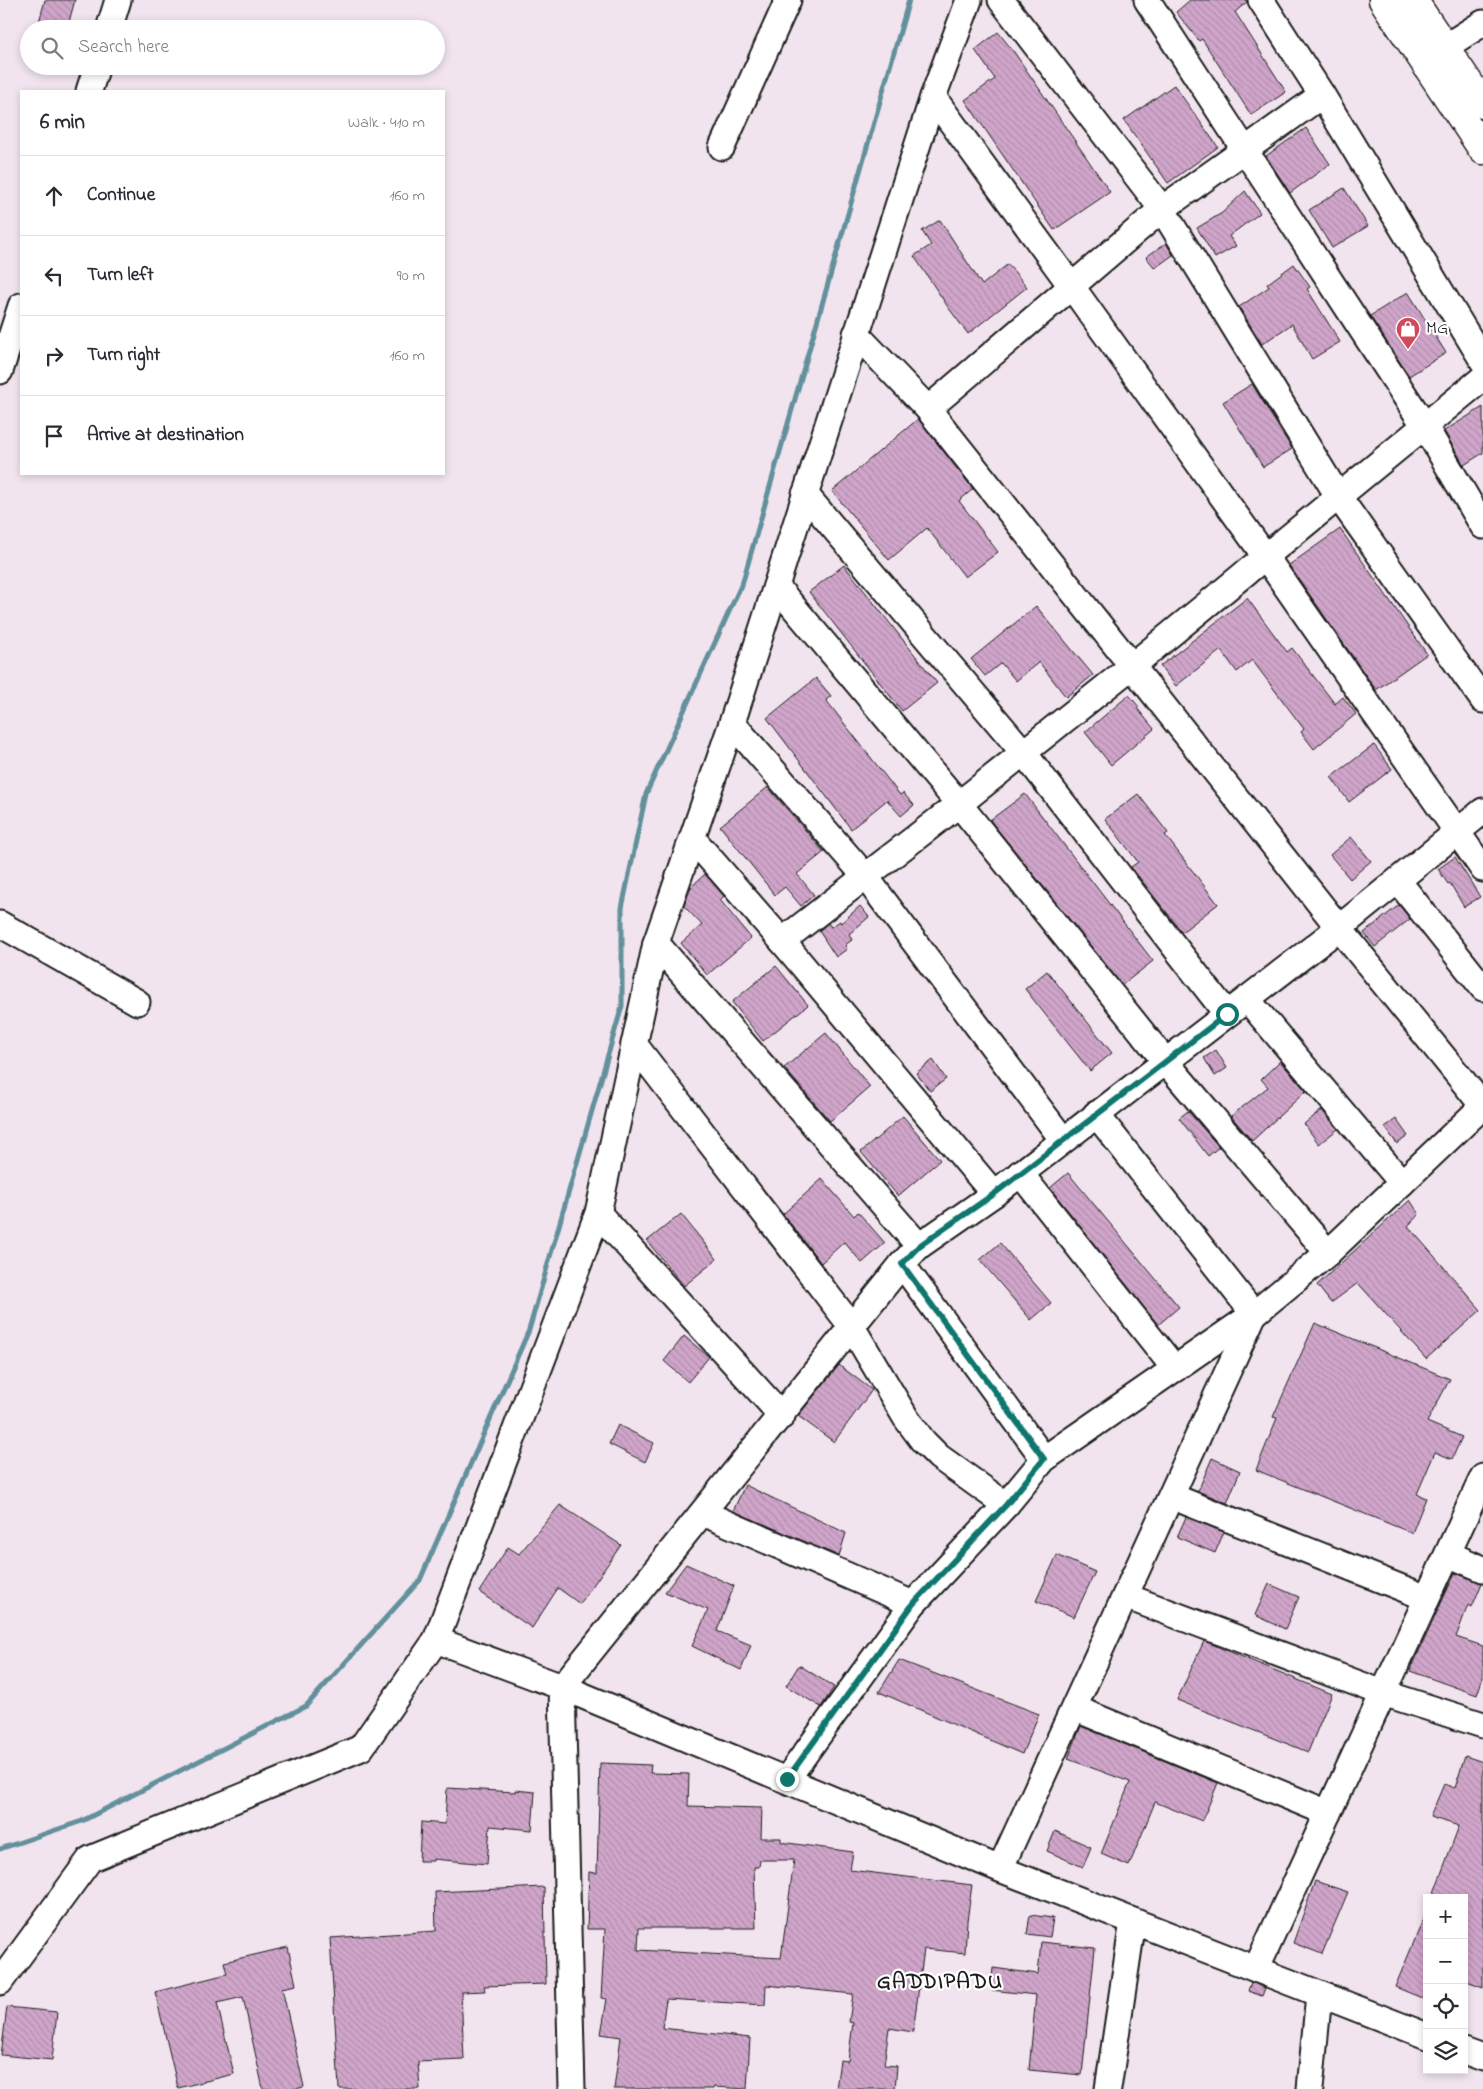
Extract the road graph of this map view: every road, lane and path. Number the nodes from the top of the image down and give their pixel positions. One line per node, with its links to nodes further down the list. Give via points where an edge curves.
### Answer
1 (118, 0): 9 (street)
2 (788, 0): 17 (street)
3 (969, 0): 15 (street)
4 (1001, 0): 20 (street)
5 (1147, 0): 19 (street)
6 (1262, 0): 14 (street)
7 (1383, 0): 18 (main road)
8 (1413, 0): 11 (main road)
9 (111, 20)
10 (1483, 23): 11 (street)
11 (1445, 47): 16 (main road)
12 (94, 75): 13 (street)
13 (89, 90)
14 (1322, 95): 19 (street); 24 (street)
15 (933, 97): 21 (street); 23 (street)
16 (1483, 104)
17 (722, 147)
18 (1483, 150)
19 (1244, 151): 20 (street); 28 (street)
20 (1162, 209): 21 (street); 30 (street)
21 (1072, 287): 27 (street); 32 (street)
22 (20, 309): 25 (street)
23 (856, 334): 27 (street); 29 (street)
24 (1483, 361)
25 (1, 365)
26 (1483, 378): 28 (street)
27 (928, 409): 34 (street)
28 (1424, 425): 30 (street); 31 (street)
29 (805, 494): 33 (street); 37 (street)
30 (1338, 496): 32 (street); 35 (street)
31 (1483, 526)
32 (1265, 556): 34 (street); 40 (street)
33 (776, 586): 36 (street); 38 (street)
34 (1132, 666): 37 (street); 46 (street)
35 (1483, 700)
36 (732, 723): 41 (street); 43 (street)
37 (1023, 752): 38 (street); 52 (street)
38 (959, 804): 43 (street); 54 (street)
39 (1483, 811): 40 (street)
40 (1457, 833): 42 (street); 44 (street)
41 (693, 839): 47 (street); 48 (street)
42 (1483, 869)
43 (865, 876): 47 (street); 56 (street)
44 (1398, 881): 46 (street); 49 (street)
45 (0, 924): 51 (street)
46 (1338, 928): 50 (street); 58 (street, via 1483,1106)
47 (782, 941): 59 (street)
48 (656, 943): 53 (street); 61 (street)
49 (1483, 988)
50 (1247, 999): 52 (street); 58 (street)
51 (137, 1002)
52 (1227, 1014): 54 (street)
53 (634, 1044): 60 (street); 65 (street)
54 (1164, 1061): 55 (street); 62 (street)
55 (1096, 1114): 56 (street); 64 (street)
56 (1063, 1140): 57 (street)
57 (1020, 1174): 59 (street); 66 (street)
58 (1402, 1182): 62 (street)
59 (994, 1194): 61 (street)
60 (598, 1213): 67 (street); 78 (street)
61 (919, 1246): 63 (street)
62 (1328, 1252): 64 (street)
63 (902, 1264): 65 (street); 68 (street)
64 (1254, 1314): 66 (street); 70 (street)
65 (852, 1327): 67 (street); 71 (street, via 923,1441 939,1457)
66 (1175, 1369): 68 (street)
67 (782, 1416): 72 (street)
68 (1044, 1459): 71 (street)
69 (1483, 1477): 73 (street)
70 (1171, 1496): 75 (street); 76 (street)
71 (1006, 1505): 77 (street)
72 (702, 1513): 77 (street); 79 (street)
73 (1448, 1554): 74 (street); 76 (street)
74 (1483, 1569)
75 (1125, 1596): 80 (street); 81 (street)
76 (1427, 1598): 80 (street)
77 (913, 1604): 83 (street)
78 (436, 1640): 79 (street); 88 (street, via 361,1748 90,1859)
79 (562, 1687): 83 (street); 93 (street)
80 (1383, 1693): 82 (street); 84 (street)
81 (1074, 1708): 84 (street); 85 (street)
82 (1483, 1725)
83 (787, 1779): 85 (street)
84 (1328, 1813): 87 (street)
85 (1000, 1869): 86 (street)
86 (1133, 1921): 87 (street); 94 (street)
87 (1256, 1969): 89 (street)
88 (0, 1982)
89 (1319, 1994): 90 (street); 95 (street)
90 (1423, 2034)
91 (1468, 2052): 92 (street)
92 (1483, 2058)
93 (572, 2089)
94 (1108, 2089)
95 (1310, 2089)

